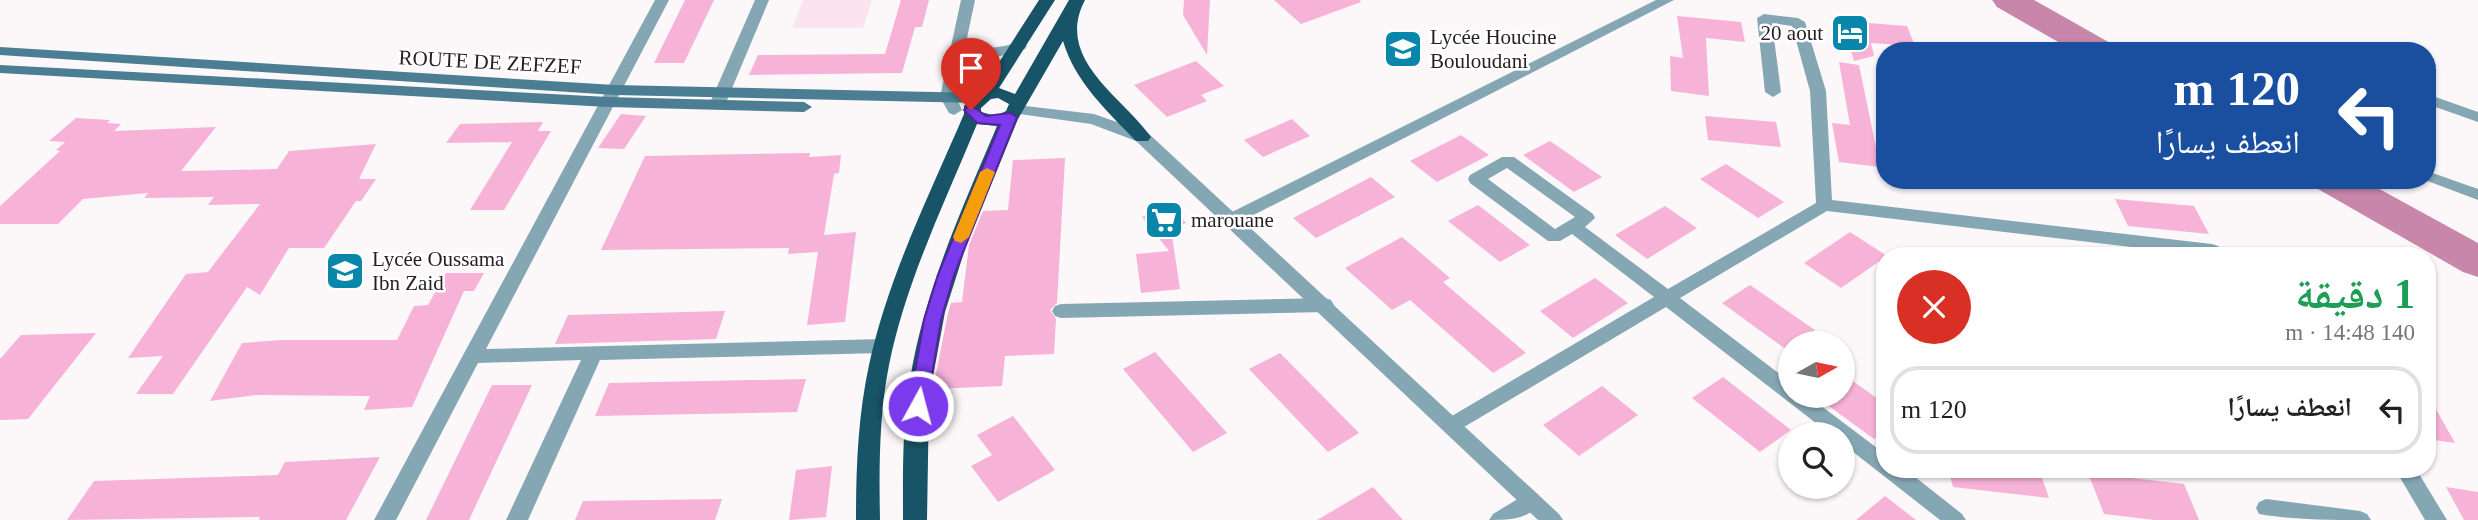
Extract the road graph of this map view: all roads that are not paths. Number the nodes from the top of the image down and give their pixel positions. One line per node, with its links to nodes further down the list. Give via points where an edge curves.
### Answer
1 (662, 0): 13 (street)
2 (762, 0): 14 (street)
3 (968, 0): 8 (street)
4 (1047, 0): 9 (highway)
5 (1077, 0): 7 (highway)
6 (1667, 0): 23 (street)
7 (1068, 18): 17 (highway); 19 (highway, via 1073,51 1085,75)
8 (960, 39): 9 (street, via 975,53 995,54); 16 (street)
9 (1020, 46): 16 (highway)
10 (0, 51): 13 (main road, ROUTE DE ZEFZEF)
11 (0, 69): 13 (main road, ROUTE DE ZEFZEF)
12 (1773, 92): 22 (street, via 1764,18 1798,22 1818,91)
13 (612, 96): 14 (main road, ROUTE DE ZEFZEF); 31 (street)
14 (720, 99): 16 (main road, ROUTE DE ZEFZEF)
15 (2436, 102): 18 (street)
16 (968, 104): 17 (highway, via 989,121); 17 (highway, via 1001,93); 29 (highway)
17 (1015, 109): 19 (street, via 1094,119); 43 (highway, via 946,275 933,320 919,393)
18 (2478, 117)
19 (1142, 137): 23 (street)
20 (2436, 178): 21 (street)
21 (2478, 195)
22 (1824, 205): 25 (street); 26 (street)
23 (1232, 219): 27 (street)
24 (1573, 226): 24 (street, via 1587,218 1508,161 1476,179 1554,237); 26 (street)
25 (2186, 247)
26 (1669, 298): 32 (street); 34 (street)
27 (1325, 305): 28 (street); 34 (street)
28 (1061, 311)
29 (883, 346): 30 (street); 42 (highway, via 869,431)
30 (593, 354): 31 (street); 41 (street)
31 (473, 356): 40 (street)
32 (1778, 383)
33 (1811, 408): 35 (street)
34 (1452, 425): 38 (street)
35 (1876, 458)
36 (1901, 478): 46 (street)
37 (2410, 478): 48 (street)
38 (1531, 500): 44 (street); 45 (street)
39 (2266, 508): 47 (street)
40 (385, 520)
41 (516, 520)
42 (868, 520)
43 (915, 520)
44 (1500, 520)
45 (1552, 520)
46 (1955, 520)
47 (2360, 520)
48 (2436, 520)

